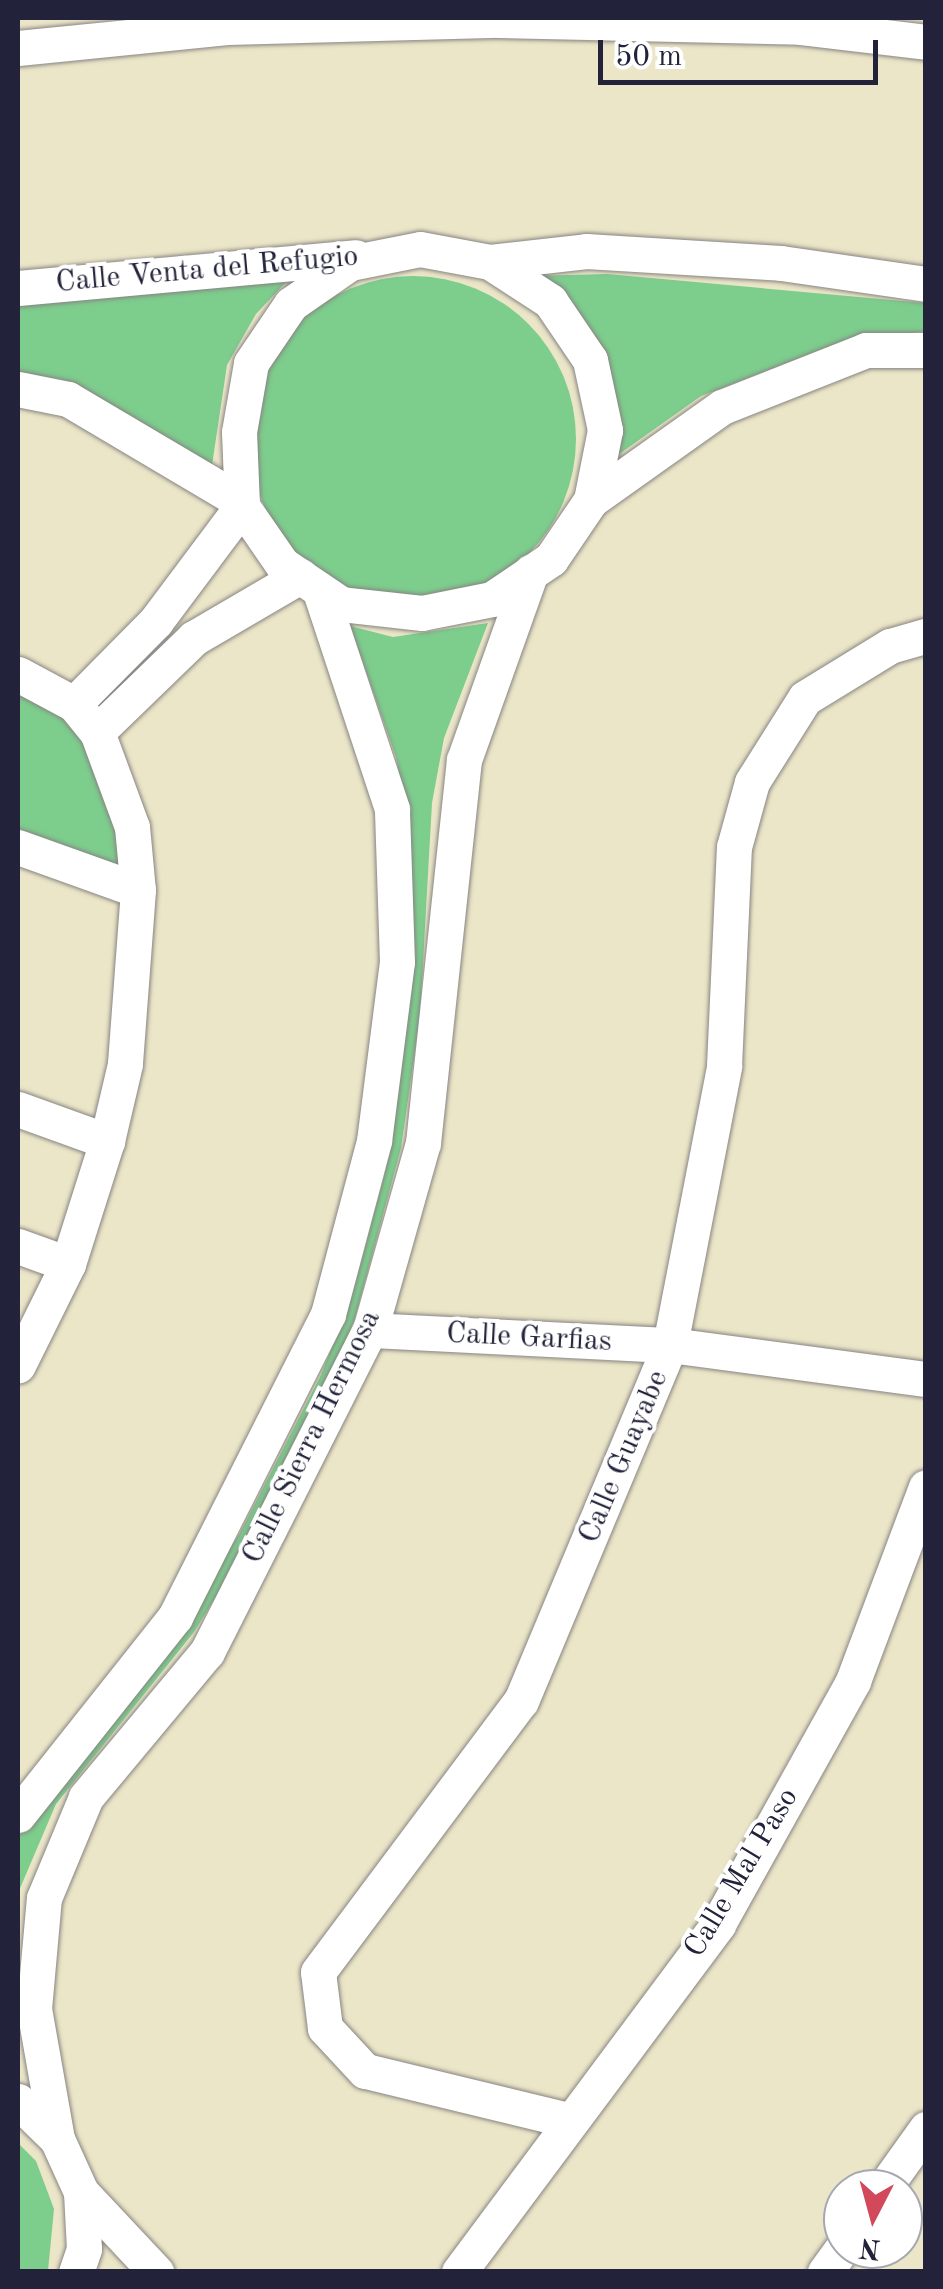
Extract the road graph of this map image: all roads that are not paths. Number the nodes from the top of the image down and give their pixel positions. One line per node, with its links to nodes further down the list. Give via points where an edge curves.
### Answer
1 (926, 42): 2 (street, via 801,27 498,20 227,27)
2 (18, 48)
3 (397, 254): 4 (street, via 420,249); 6 (street, Calle Venta del Refugio); 10 (street, via 350,264 291,304 252,363 239,432)
4 (490, 262): 5 (street, via 586,251 780,263); 9 (street, via 550,302 590,360 605,430)
5 (926, 284)
6 (18, 288)
7 (926, 350): 9 (street, via 866,350 722,407)
8 (18, 389): 10 (street, via 68,400)
9 (591, 500): 11 (street, via 551,559)
10 (242, 504): 12 (street, via 282,564); 15 (street, via 156,621)
11 (531, 572): 12 (street, via 492,599 422,613 342,604); 23 (street, Calle Sierra Hermosa, via 464,760 423,1142)
12 (310, 584): 16 (street, via 194,638); 28 (street, Calle Sierra Hermosa, via 392,809 397,962 374,1140 328,1314 176,1618)
13 (926, 636): 24 (street, Calle Guayabe, via 890,646 805,698 752,782 734,847 724,1066)
14 (18, 674): 15 (street)
15 (74, 704): 16 (street)
16 (97, 732): 18 (street, via 132,826)
17 (18, 847): 18 (street)
18 (138, 890): 20 (street, via 125,1064)
19 (18, 1109): 20 (street)
20 (107, 1141): 22 (street)
21 (18, 1246): 22 (street)
22 (68, 1264): 25 (street)
23 (370, 1330): 24 (street, Calle Garfias); 32 (street, Calle Sierra Hermosa, via 206,1652 86,1797 44,1898 34,2009)
24 (670, 1345): 26 (street, Calle Garfias); 30 (street, Calle Guayabe, via 521,1701 318,1972 324,2028 365,2071)
25 (18, 1365)
26 (926, 1379)
27 (926, 1487): 30 (street, Calle Mal Paso, via 852,1680 718,1924)
28 (18, 1815)
29 (18, 2101): 32 (street)
30 (568, 2120): 37 (street, Calle Mal Paso)
31 (926, 2129): 33 (street)
32 (57, 2139): 34 (street)
33 (898, 2169)
34 (81, 2192): 35 (street, via 84,2249); 36 (street)
35 (76, 2272)
36 (156, 2272)
37 (459, 2272)

